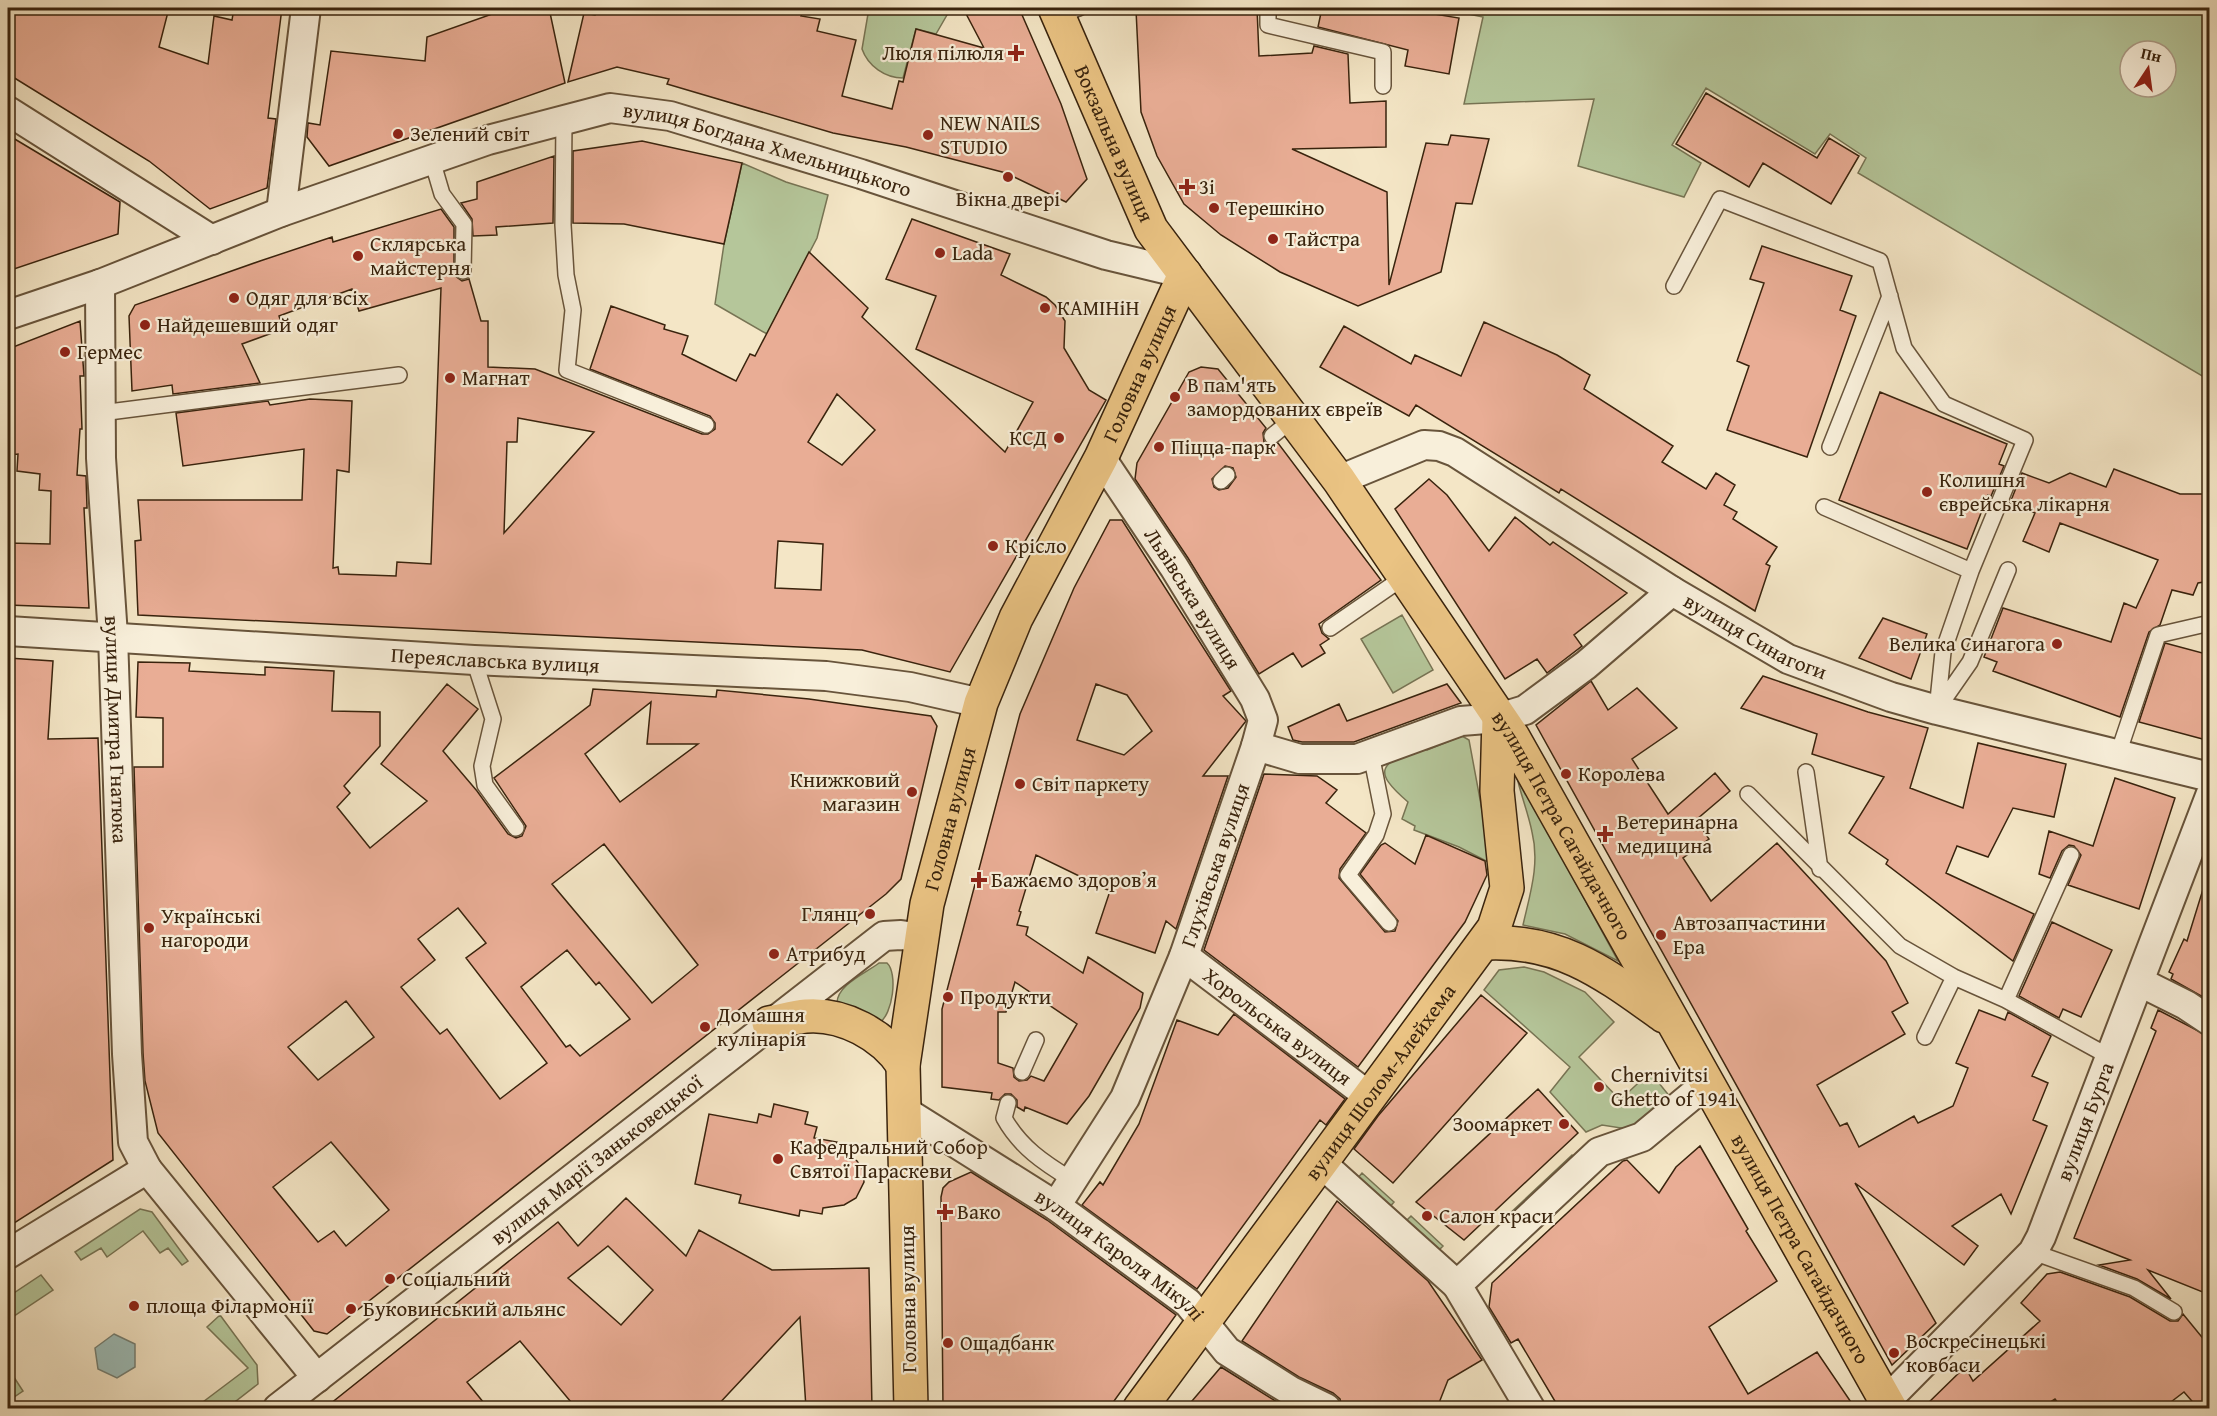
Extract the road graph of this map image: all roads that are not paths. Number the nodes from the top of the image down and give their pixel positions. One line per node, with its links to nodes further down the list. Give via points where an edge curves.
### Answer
1 (306, 8): 8 (street)
2 (1268, 8): 4 (lane, via 1268,25 1383,51)
3 (1064, 10): 11 (main road, Вокзальна вулиця, via 1151,229)
4 (1383, 86)
5 (8, 111): 9 (street)
6 (564, 120): 7 (street, вулиця Богдана Хмельницького); 11 (street, вулиця Богдана Хмельницького, via 610,108 670,116 1106,255); 18 (lane, via 563,225 573,310 567,370)
7 (432, 160): 8 (street, вулиця Богдана Хмельницького); 10 (lane, via 442,194 464,224)
8 (281, 212): 9 (street, вулиця Богдана Хмельницького)
9 (212, 240): 12 (street, вулиця Богдана Хмельницького)
10 (463, 271)
11 (1185, 274): 20 (main road, Головна вулиця); 21 (main road, вулиця Петра Сагайдачного, via 1283,428)
12 (100, 284): 15 (street); 17 (street, вулиця Дмитра Гнатюка)
13 (1674, 285): 14 (lane, via 1720,199 1880,261)
14 (1890, 296): 19 (lane); 24 (lane, via 1904,348 1944,404 2025,440)
15 (8, 315)
16 (399, 375): 17 (lane)
17 (101, 413): 30 (street, вулиця Дмитра Гнатюка)
18 (706, 425)
19 (1830, 447)
20 (1101, 458): 32 (main road, Головна вулиця, via 1016,618); 35 (street, Львівська вулиця, via 1255,699 1263,720)
21 (1339, 480): 25 (main road, вулиця Петра Сагайдачного); 26 (street, вулиця Синагоги, via 1424,445 1439,446 1455,452)
22 (1824, 507): 24 (lane)
23 (2008, 570): 33 (lane, via 1970,662)
24 (1971, 571): 33 (lane, via 1943,652)
25 (1404, 577): 28 (lane); 34 (main road, вулиця Петра Сагайдачного)
26 (1672, 591): 33 (street, вулиця Синагоги, via 1788,659); 34 (street, via 1586,665 1525,710)
27 (2210, 623): 37 (lane, via 2158,635)
28 (1330, 628)
29 (8, 631): 30 (street, Переяславська вулиця)
30 (113, 636): 31 (street, Переяславська вулиця); 65 (street, вулиця Дмитра Гнатюка, via 132,1131 133,1142)
31 (474, 660): 32 (street, Переяславська вулиця, via 826,676 910,687); 42 (lane, via 494,719 482,766 485,785)
32 (981, 703): 46 (main road, Головна вулиця, via 927,904)
33 (1937, 710): 37 (street, вулиця Синагоги)
34 (1499, 718): 36 (street, via 1461,722); 47 (main road, вулиця Шолом-Алейхема, via 1497,791 1507,888); 52 (main road, вулиця Петра Сагайдачного)
35 (1256, 746): 36 (street, via 1300,759 1357,759); 48 (street, Глухівська вулиця)
36 (1371, 754): 45 (lane, via 1383,814 1376,835 1348,875)
37 (2118, 754): 39 (street, вулиця Синагоги)
38 (1806, 772): 44 (lane)
39 (2210, 777)
40 (1748, 794): 44 (lane)
41 (2210, 795): 50 (street, вулиця Бурга)
42 (516, 828)
43 (2071, 855): 51 (lane)
44 (1821, 869): 49 (lane, via 1900,946)
45 (1389, 922)
46 (922, 938): 54 (street, вулиця Марії Заньковецької, via 884,936); 58 (main road, Головна вулиця)
47 (1485, 943): 52 (main road, via 1524,944 1569,955); 61 (main road, вулиця Шолом-Алейхема)
48 (1184, 956): 61 (street, Хорольська вулиця); 66 (street, Глухівська вулиця, via 1125,1098)
49 (1954, 977): 51 (lane); 55 (lane)
50 (2140, 982): 53 (street); 57 (street, вулиця Бурга)
51 (2006, 1000): 57 (lane)
52 (1671, 1021): 60 (main road, вулиця Петра Сагайдачного)
53 (2210, 1021)
54 (769, 1023): 58 (main road, via 805,1016 843,1022 875,1036); 73 (street, вулиця Марії Заньковецької)
55 (1925, 1037)
56 (1036, 1040): 59 (lane)
57 (2110, 1057): 68 (street, вулиця Бурга)
58 (903, 1065): 63 (main road, Головна вулиця)
59 (1022, 1072)
60 (1706, 1084): 70 (street, via 1642,1137 1599,1152); 74 (main road, вулиця Петра Сагайдачного)
61 (1370, 1097): 64 (main road, вулиця Шолом-Алейхема)
62 (1008, 1103): 66 (lane, via 1004,1118 1012,1134 1036,1158)
63 (903, 1110): 67 (street, вулиця Кароля Мікулі); 76 (main road, Головна вулиця)
64 (1320, 1162): 70 (street); 72 (main road, вулиця Шолом-Алейхема)
65 (147, 1169): 69 (street); 73 (street)
66 (1072, 1180): 67 (street, Глухівська вулиця)
67 (1056, 1206): 72 (street, вулиця Кароля Мікулі, via 1188,1303)
68 (2033, 1252): 71 (lane, via 2134,1288); 74 (street, вулиця Бурга)
69 (8, 1254)
70 (1456, 1286): 79 (street)
71 (2174, 1312)
72 (1203, 1321): 77 (main road, вулиця Шолом-Алейхема); 78 (street, вулиця Кароля Мікулі, via 1227,1351)
73 (317, 1378): 75 (street, вулиця Марії Заньковецької)
74 (1888, 1405)
75 (278, 1408)
76 (911, 1408)
77 (1140, 1408)
78 (1326, 1408)
79 (1530, 1408)

